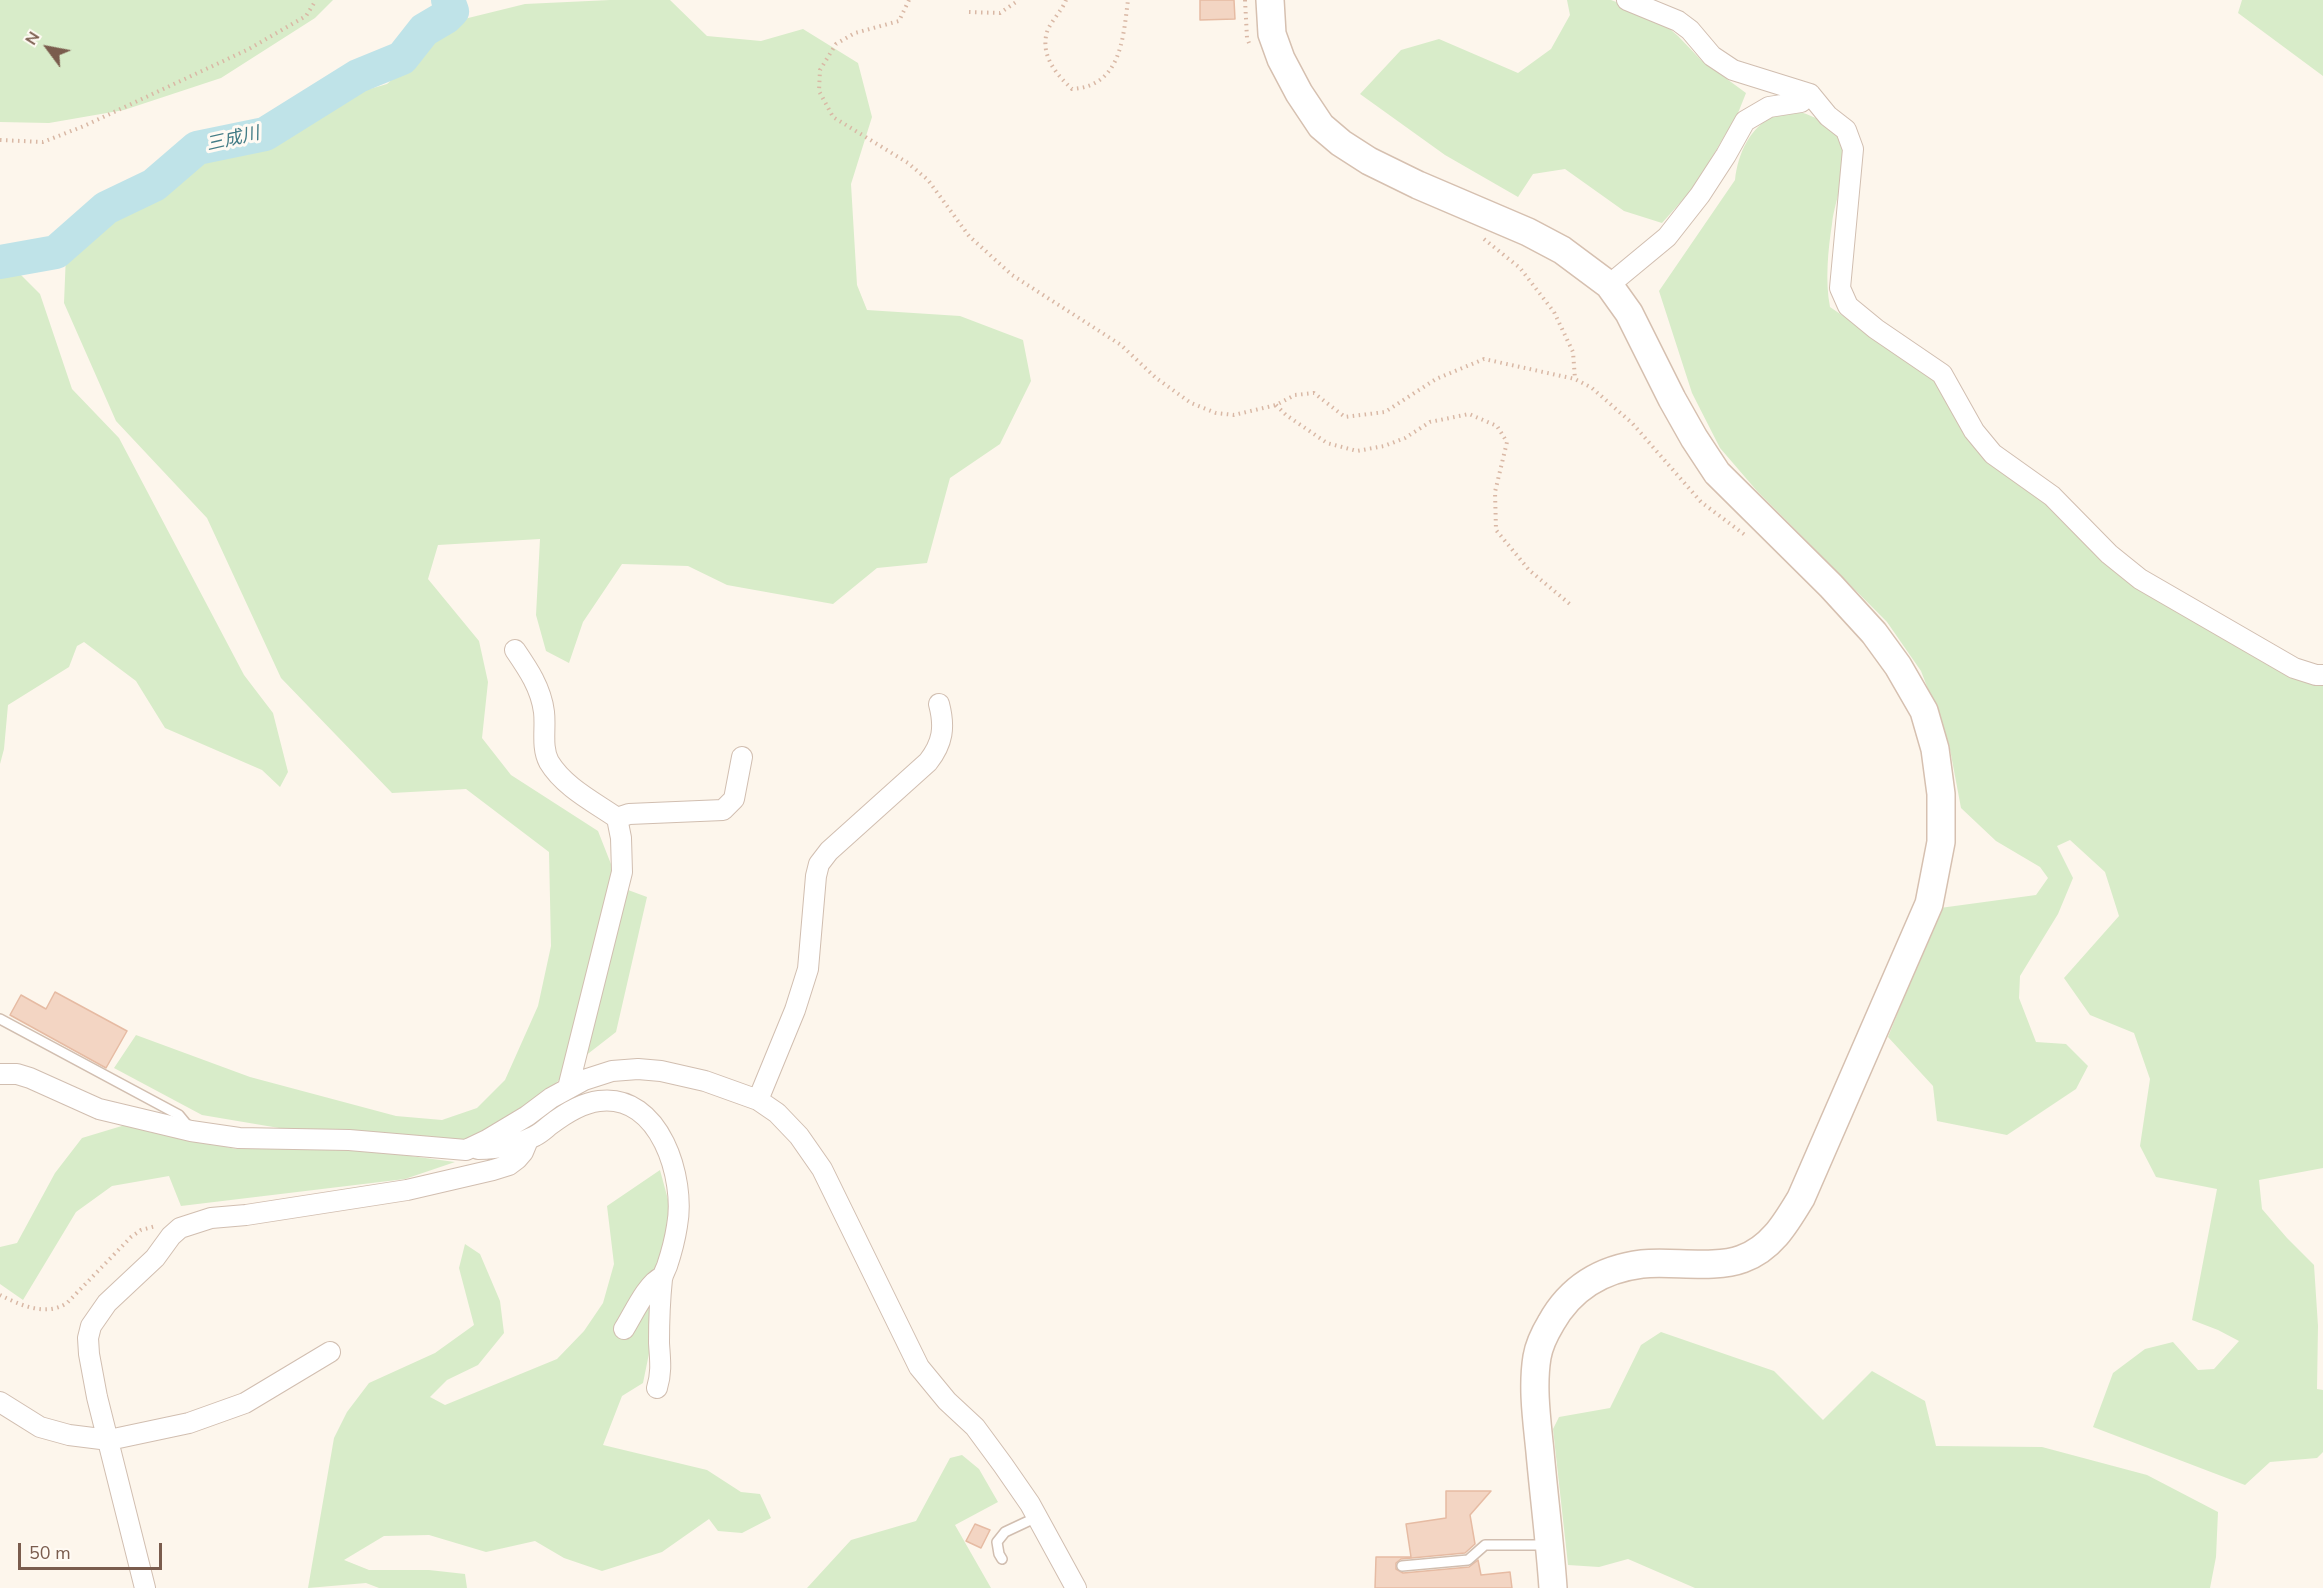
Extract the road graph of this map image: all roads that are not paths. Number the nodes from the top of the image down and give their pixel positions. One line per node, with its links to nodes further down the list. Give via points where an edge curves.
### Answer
1 (1270, 0): 4 (street, via 1272,34 1281,59 1321,126 1341,143 1370,161 1562,250)
2 (1627, 0): 3 (street, via 1678,21 1712,56 1733,70)
3 (1810, 94): 4 (street, via 1801,102 1768,108 1745,121 1700,195 1667,237); 6 (street, via 1846,130 1853,148 1840,288 1848,306 1942,374 1974,431 1993,454 2052,496 2109,554 2140,579 2294,668)
4 (1609, 285): 24 (street, via 1629,313 1672,399 1717,473 1831,586 1898,666 1924,711 1935,749 1941,794 1941,842 1929,904 1801,1198 1779,1233 1742,1260 1642,1264 1611,1271 1572,1293 1546,1331 1537,1355 1535,1400)
5 (515, 650): 9 (street, via 536,683 544,712 549,762 573,788)
6 (2323, 675)
7 (939, 704): 13 (street, via 944,723 938,750 819,864 808,969)
8 (742, 757): 9 (street, via 734,799 723,810 629,814)
9 (617, 818): 12 (street, via 622,872)
10 (0, 1019): 14 (lane, via 179,1115)
11 (0, 1074): 14 (street, via 30,1078 99,1109)
12 (568, 1088): 13 (street, via 612,1071 638,1069 705,1081); 16 (street)
13 (758, 1100): 23 (street, via 799,1136 822,1169 919,1367 975,1427)
14 (191, 1131): 16 (street, via 239,1138 348,1140)
15 (528, 1140): 16 (street); 17 (street, via 572,1111 598,1101 628,1105 650,1121 672,1162 678,1195 678,1226); 22 (street, via 517,1159 492,1170 407,1190 212,1218 180,1228 155,1258 107,1303 91,1326 89,1354)
16 (466, 1150)
17 (662, 1276): 18 (street, via 656,1279); 20 (street, via 661,1371)
18 (624, 1329)
19 (330, 1352): 22 (street, via 245,1403 189,1423)
20 (657, 1388)
21 (0, 1402): 22 (street, via 40,1427 69,1436)
22 (109, 1440): 27 (street)
23 (1037, 1517): 25 (lane, via 1005,1532 997,1542); 28 (street)
24 (1549, 1545): 26 (lane, via 1485,1545 1468,1560); 29 (street)
25 (1002, 1559)
26 (1402, 1566)
27 (145, 1588)
28 (1076, 1588)
29 (1553, 1588)

